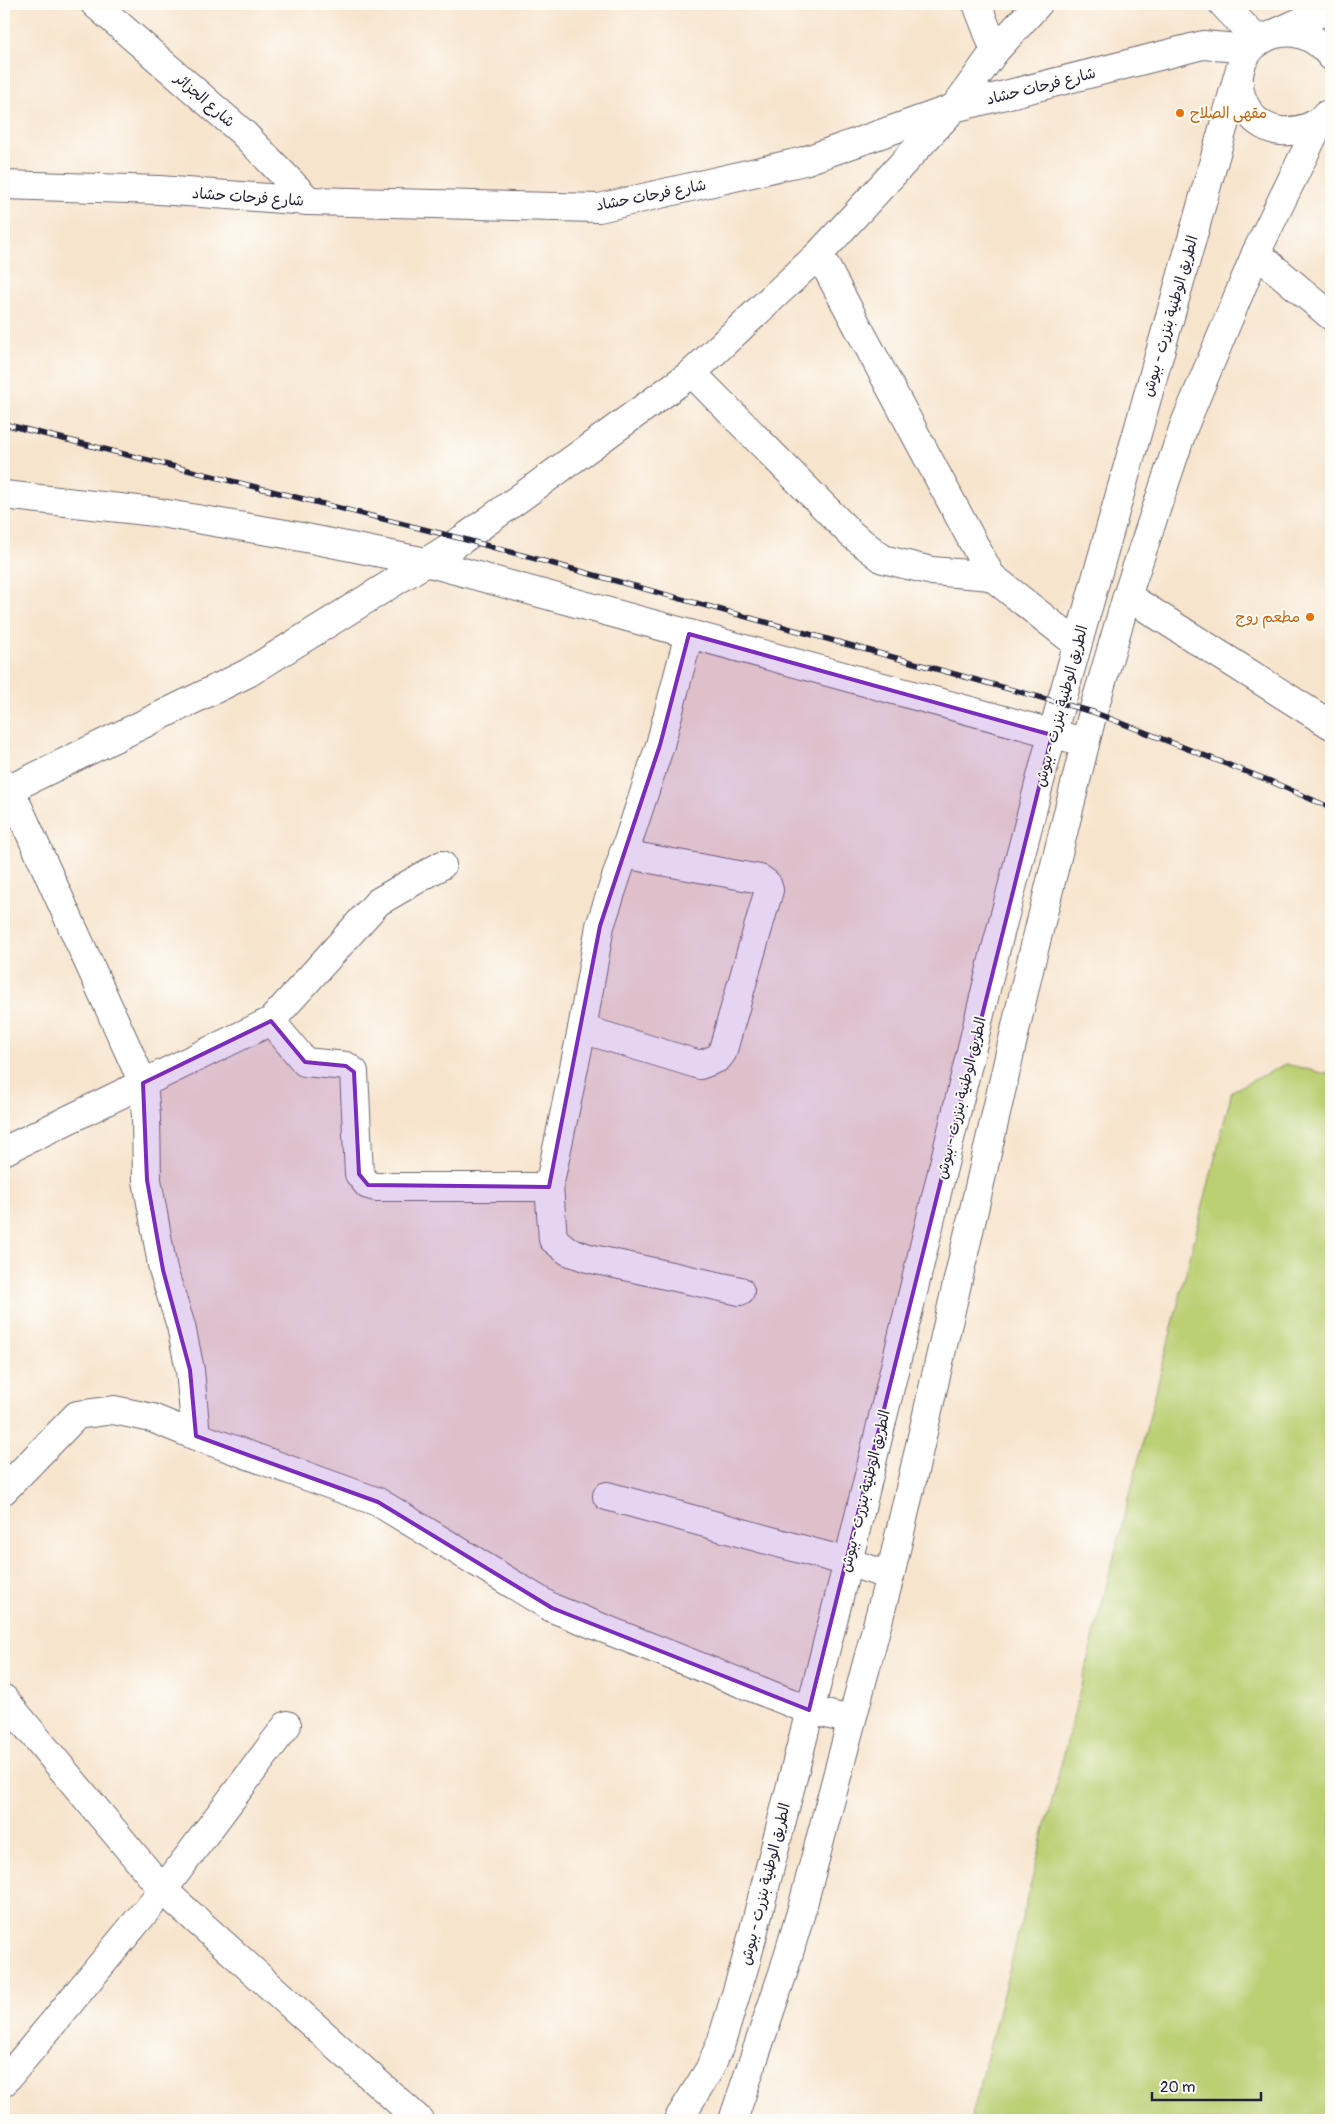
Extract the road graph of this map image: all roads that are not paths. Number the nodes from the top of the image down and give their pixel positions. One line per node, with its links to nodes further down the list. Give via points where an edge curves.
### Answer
1 (96, 4): 12 (street, شارع الجزائر, via 243,133)
2 (977, 4): 7 (street)
3 (1038, 4): 7 (street)
4 (1223, 4): 6 (street)
5 (1331, 8): 6 (street)
6 (1256, 49): 8 (street, شارع فرحات حشاد, via 1292,32 1308,36); 9 (street, شارع فرحات حشاد, via 1203,45); 10 (street, via 1238,87 1242,102 1251,115 1277,131 1293,132 1308,128); 22 (street, الطريق الوطنية بنزرت - ببوش)
7 (995, 50): 9 (street)
8 (1331, 56)
9 (954, 108): 12 (street, شارع فرحات حشاد, via 804,161 599,208); 14 (street)
10 (1326, 114): 13 (street)
11 (4, 185): 12 (street, شارع فرحات حشاد, via 159,190)
12 (309, 201)
13 (1256, 253): 15 (street); 20 (street, via 1184,426)
14 (819, 254): 16 (street); 19 (street)
15 (1331, 316)
16 (692, 373): 18 (street, via 463,539); 19 (street, via 851,534 883,559 932,572)
17 (4, 495): 18 (street, via 155,512)
18 (426, 562): 21 (street); 26 (street, via 248,673)
19 (991, 576): 22 (street)
20 (1127, 596): 23 (street); 25 (street)
21 (689, 634): 24 (street); 27 (street, via 660,745)
22 (1077, 644): 24 (street, الطريق الوطنية بنزرت - ببوش)
23 (1331, 725)
24 (1052, 735): 25 (street); 31 (street, الطريق الوطنية بنزرت - ببوش)
25 (1084, 742): 32 (street)
26 (7, 786): 33 (street)
27 (622, 854): 30 (street, via 600,926); 30 (street, via 760,879 769,890 718,1058 700,1065)
28 (442, 865): 29 (street, via 378,902)
29 (271, 1021): 33 (street); 35 (street, via 305,1062 346,1066 354,1072 359,1174 368,1185)
30 (582, 1029): 35 (street)
31 (977, 1030): 32 (street); 40 (street, الطريق الوطنية بنزرت - ببوش)
32 (1015, 1034): 41 (street)
33 (143, 1083): 34 (street); 37 (street, via 146,1180 163,1270 181,1326 190,1370)
34 (4, 1151)
35 (549, 1188): 36 (street, via 552,1239 568,1251)
36 (740, 1291)
37 (196, 1436): 38 (street, via 152,1418 114,1410 76,1415); 43 (street, via 378,1502 552,1608)
38 (4, 1490)
39 (607, 1496): 40 (street)
40 (848, 1562): 41 (street); 43 (street, الطريق الوطنية بنزرت - ببوش)
41 (890, 1576): 44 (street)
42 (4, 1699): 46 (street)
43 (809, 1710): 44 (street); 47 (street, الطريق الوطنية بنزرت - ببوش)
44 (851, 1720): 48 (street)
45 (286, 1725): 46 (street)
46 (163, 1890): 49 (street); 50 (street)
47 (762, 1896): 48 (street); 51 (street, الطريق الوطنية بنزرت - ببوش, via 721,2043 709,2070)
48 (801, 1912): 52 (street)
49 (4, 2082)
50 (419, 2120)
51 (678, 2120)
52 (733, 2120)

